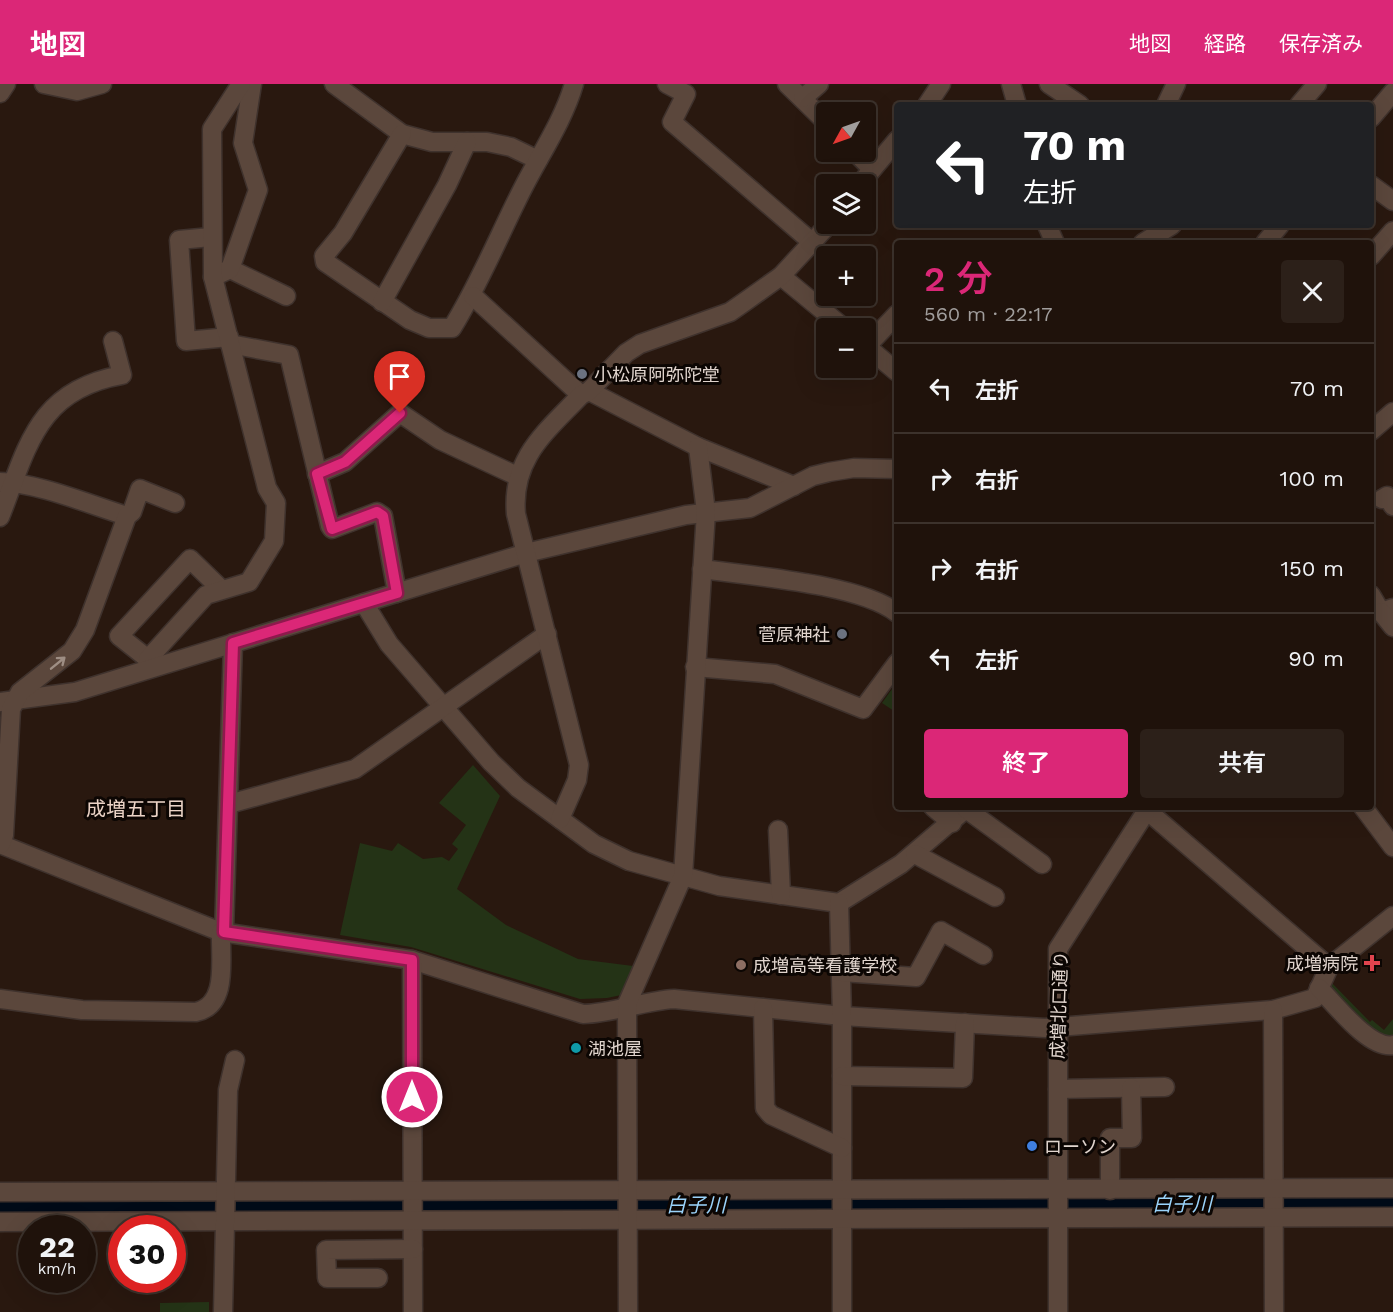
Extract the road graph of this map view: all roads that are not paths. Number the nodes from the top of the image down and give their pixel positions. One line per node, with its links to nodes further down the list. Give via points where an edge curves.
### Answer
1 (6, 84): 17 (street)
2 (44, 84): 3 (street, via 77,91)
3 (102, 84)
4 (241, 84): 39 (street, via 212,129)
5 (252, 84): 44 (street, via 243,143 258,190)
6 (334, 84): 26 (street)
7 (574, 84): 29 (street, via 567,108)
8 (667, 84): 42 (street, via 686,94 672,122)
9 (787, 84): 18 (street)
10 (819, 84): 18 (street)
11 (941, 84): 19 (street)
12 (1011, 84): 20 (street)
13 (1050, 84): 21 (street)
14 (1176, 84): 22 (street)
15 (1317, 84): 23 (street)
16 (1393, 92): 25 (street)
17 (0, 93)
18 (803, 98): 24 (street)
19 (929, 102)
20 (1016, 102)
21 (1076, 102)
22 (1167, 102)
23 (1302, 102)
24 (816, 112)
25 (1374, 114)
26 (402, 134): 27 (street, via 432,142); 49 (street, via 343,233 324,256 325,262)
27 (467, 142): 29 (street, via 512,147); 49 (street)
28 (894, 143): 31 (street)
29 (538, 160): 48 (street)
30 (865, 162): 31 (street)
31 (872, 169): 32 (street)
32 (868, 174)
33 (1374, 187): 34 (street)
34 (1393, 201)
35 (1167, 228): 40 (street)
36 (1278, 228): 41 (street)
37 (1393, 231): 43 (street)
38 (821, 234): 42 (street)
39 (211, 237): 46 (street); 53 (street, via 179,240 186,341)
40 (1148, 240)
41 (1268, 240)
42 (813, 243): 45 (street)
43 (1374, 253)
44 (230, 269): 46 (street); 47 (street)
45 (781, 276): 51 (street); 57 (street, via 730,312 626,353)
46 (213, 278): 53 (street)
47 (286, 296)
48 (473, 296): 49 (street, via 452,328 429,328); 57 (street)
49 (382, 302)
50 (894, 317): 52 (street)
51 (832, 318)
52 (876, 336)
53 (230, 340): 62 (street, via 289,355); 72 (street, via 267,488 276,503 274,541 254,577)
54 (113, 341): 64 (street, via 122,375 96,380 68,394 42,419)
55 (876, 354): 56 (street)
56 (894, 369)
57 (585, 393): 60 (street); 63 (street, via 540,438 525,458)
58 (1393, 412): 59 (street)
59 (1374, 428)
60 (698, 447): 65 (street); 67 (street)
61 (894, 469): 65 (street, via 854,468 813,476)
62 (317, 474): 63 (street, via 345,462 400,413 440,440); 73 (street, via 332,529 377,512 383,516)
63 (518, 477): 70 (street, via 514,493 516,514)
64 (7, 482): 68 (street); 69 (street)
65 (794, 486): 67 (street, via 750,508)
66 (175, 503): 68 (street, via 140,489 132,513)
67 (706, 512): 70 (street); 71 (street)
68 (127, 516): 84 (street, one-way to 68, via 72,651 85,630)
69 (0, 517)
70 (526, 554): 73 (street); 79 (street)
71 (702, 569): 77 (street, via 843,590); 82 (street)
72 (221, 589): 81 (street, via 198,602); 81 (street, via 189,559 119,636)
73 (397, 593): 75 (street)
74 (1374, 598): 76 (street)
75 (364, 603): 80 (street); 85 (street, via 389,644)
76 (1387, 610): 78 (street)
77 (894, 611)
78 (1393, 627)
79 (547, 634): 85 (street); 93 (street, via 579,765 577,780)
80 (233, 643): 81 (street); 86 (street)
81 (149, 663): 84 (street, via 75,692)
82 (695, 667): 83 (street, via 774,674 863,709); 100 (street)
83 (894, 667)
84 (7, 701): 96 (street, via 11,709 4,835)
85 (444, 707): 86 (street, via 355,769); 93 (street, via 491,762)
86 (230, 804): 105 (street)
87 (937, 810): 94 (street)
88 (965, 810): 94 (street)
89 (970, 810): 99 (street)
90 (1145, 810): 117 (street, 成増北口通り, via 1058,949)
91 (1148, 810): 108 (street)
92 (1365, 810): 97 (street)
93 (560, 819): 100 (street, via 594,844)
94 (952, 823): 98 (street)
95 (778, 830): 101 (street)
96 (0, 844): 105 (street)
97 (1393, 847)
98 (915, 854): 102 (street); 103 (street)
99 (1042, 864)
100 (683, 876): 101 (street); 112 (street)
101 (781, 895): 103 (street)
102 (995, 897)
103 (839, 903): 109 (street)
104 (1393, 916): 108 (street)
105 (222, 932): 107 (street); 111 (street, via 218,994 206,1010 82,1010)
106 (983, 955): 109 (street, via 941,931 916,977)
107 (412, 960): 112 (street, via 583,1014); 127 (street)
108 (1329, 967): 110 (street)
109 (841, 972): 115 (street)
110 (1319, 988): 114 (street, via 1315,998); 118 (street, via 1364,1034 1378,1043)
111 (0, 999)
112 (627, 1007): 113 (street, via 674,999); 128 (street)
113 (763, 1008): 115 (street); 124 (street, via 765,1108 771,1115)
114 (1273, 1010): 117 (street); 130 (street)
115 (842, 1016): 116 (street); 120 (street)
116 (965, 1023): 117 (street); 120 (street, via 963,1078)
117 (1057, 1027): 123 (street, 成増北口通り)
118 (1393, 1045)
119 (235, 1060): 132 (street, via 228,1090)
120 (842, 1076): 124 (street)
121 (1165, 1087): 122 (street)
122 (1131, 1088): 123 (street); 126 (street, via 1132,1138 1110,1138)
123 (1058, 1089): 133 (street, 成増北口通り)
124 (842, 1148): 129 (street)
125 (1393, 1188): 130 (street)
126 (1110, 1190): 130 (street); 133 (street)
127 (412, 1191): 128 (street); 132 (street); 140 (street)
128 (628, 1191): 129 (street); 138 (street)
129 (842, 1191): 133 (street); 137 (street)
130 (1273, 1191): 134 (street)
131 (0, 1192): 132 (street)
132 (225, 1192): 139 (street)
133 (1058, 1192): 135 (street, 成増北口通り)
134 (1274, 1215): 135 (street); 136 (street); 149 (street)
135 (1058, 1216): 137 (street); 148 (street, 成増北口通り)
136 (1393, 1217)
137 (842, 1218): 138 (street); 147 (street)
138 (628, 1220): 140 (street); 146 (street)
139 (224, 1221): 140 (street); 141 (street); 144 (street)
140 (413, 1221): 142 (street)
141 (0, 1222)
142 (413, 1249): 143 (street, via 326,1250 327,1278); 145 (street)
143 (378, 1278)
144 (223, 1312)
145 (413, 1312)
146 (628, 1312)
147 (842, 1312)
148 (1058, 1312)
149 (1274, 1312)

